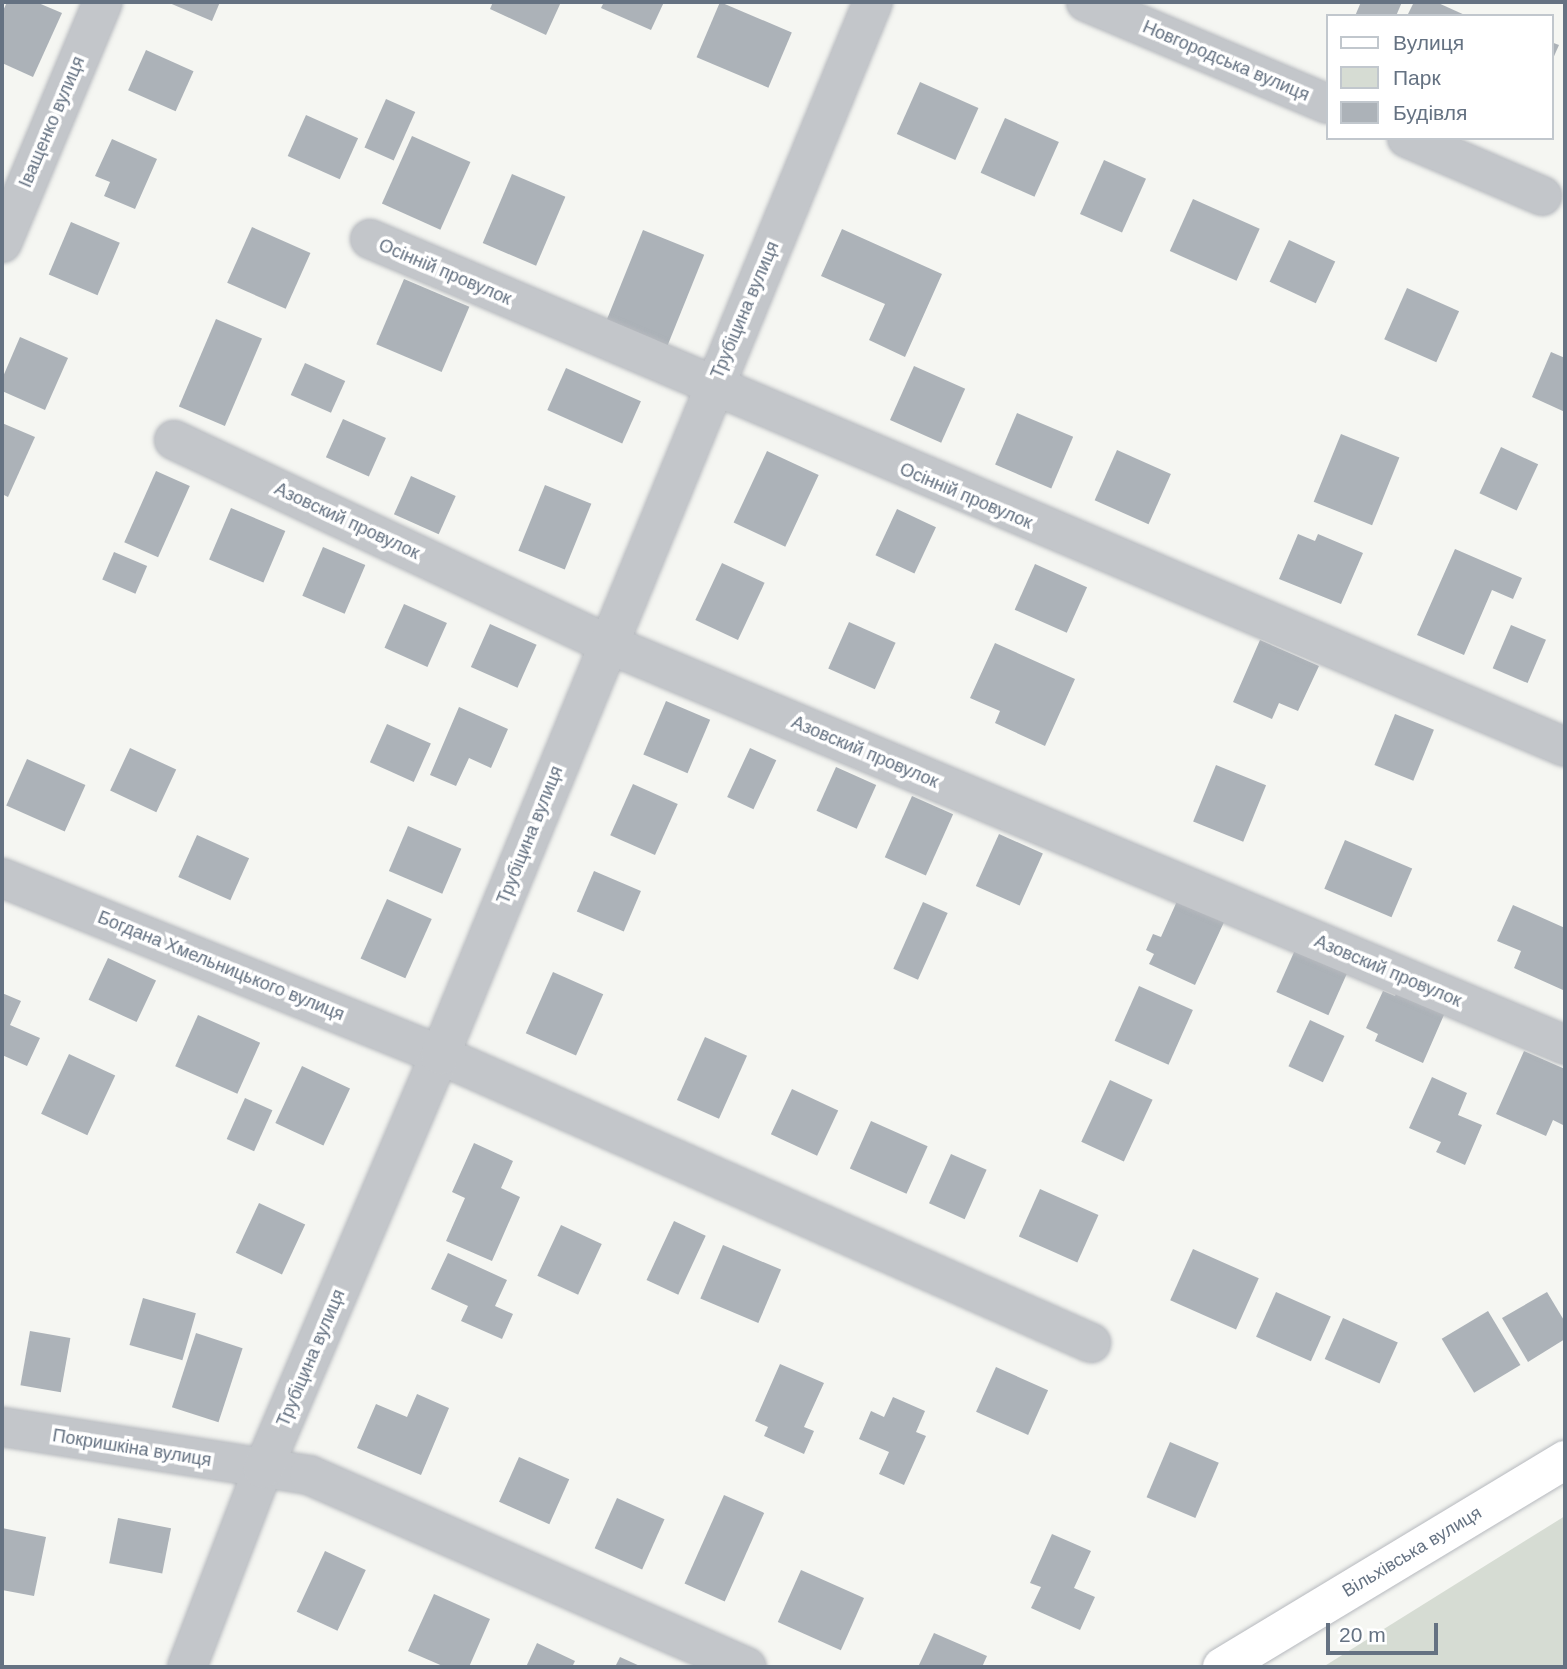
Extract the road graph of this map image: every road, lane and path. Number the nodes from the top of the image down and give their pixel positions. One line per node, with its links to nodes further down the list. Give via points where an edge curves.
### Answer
1 (103, 2): 8 (street, Іващенко вулиця)
2 (873, 2): 9 (street, Трубіцина вулиця)
3 (1086, 2): 4 (street, Новгородська вулиця)
4 (1326, 104)
5 (1412, 140): 6 (street)
6 (1542, 195)
7 (369, 239): 9 (street, Осінній провулок)
8 (2, 243)
9 (713, 388): 11 (street, Трубіцина вулиця); 12 (street, Осінній провулок)
10 (174, 440): 11 (street, Азовский провулок)
11 (608, 644): 14 (street, Азовский провулок); 15 (street, Трубіцина вулиця)
12 (1565, 747)
13 (2, 878): 15 (street, Богдана Хмельницького вулиця)
14 (1565, 1045)
15 (440, 1055): 16 (street, Богдана Хмельницького вулиця); 19 (street, Трубіцина вулиця)
16 (1091, 1343)
17 (2, 1427): 19 (street, Покришкіна вулиця)
18 (1565, 1460): 22 (street, Вільхівська вулиця)
19 (263, 1469): 20 (street, Трубіцина вулиця); 21 (street, Покришкіна вулиця, via 309,1475)
20 (187, 1667)
21 (747, 1667)
22 (1222, 1667)

